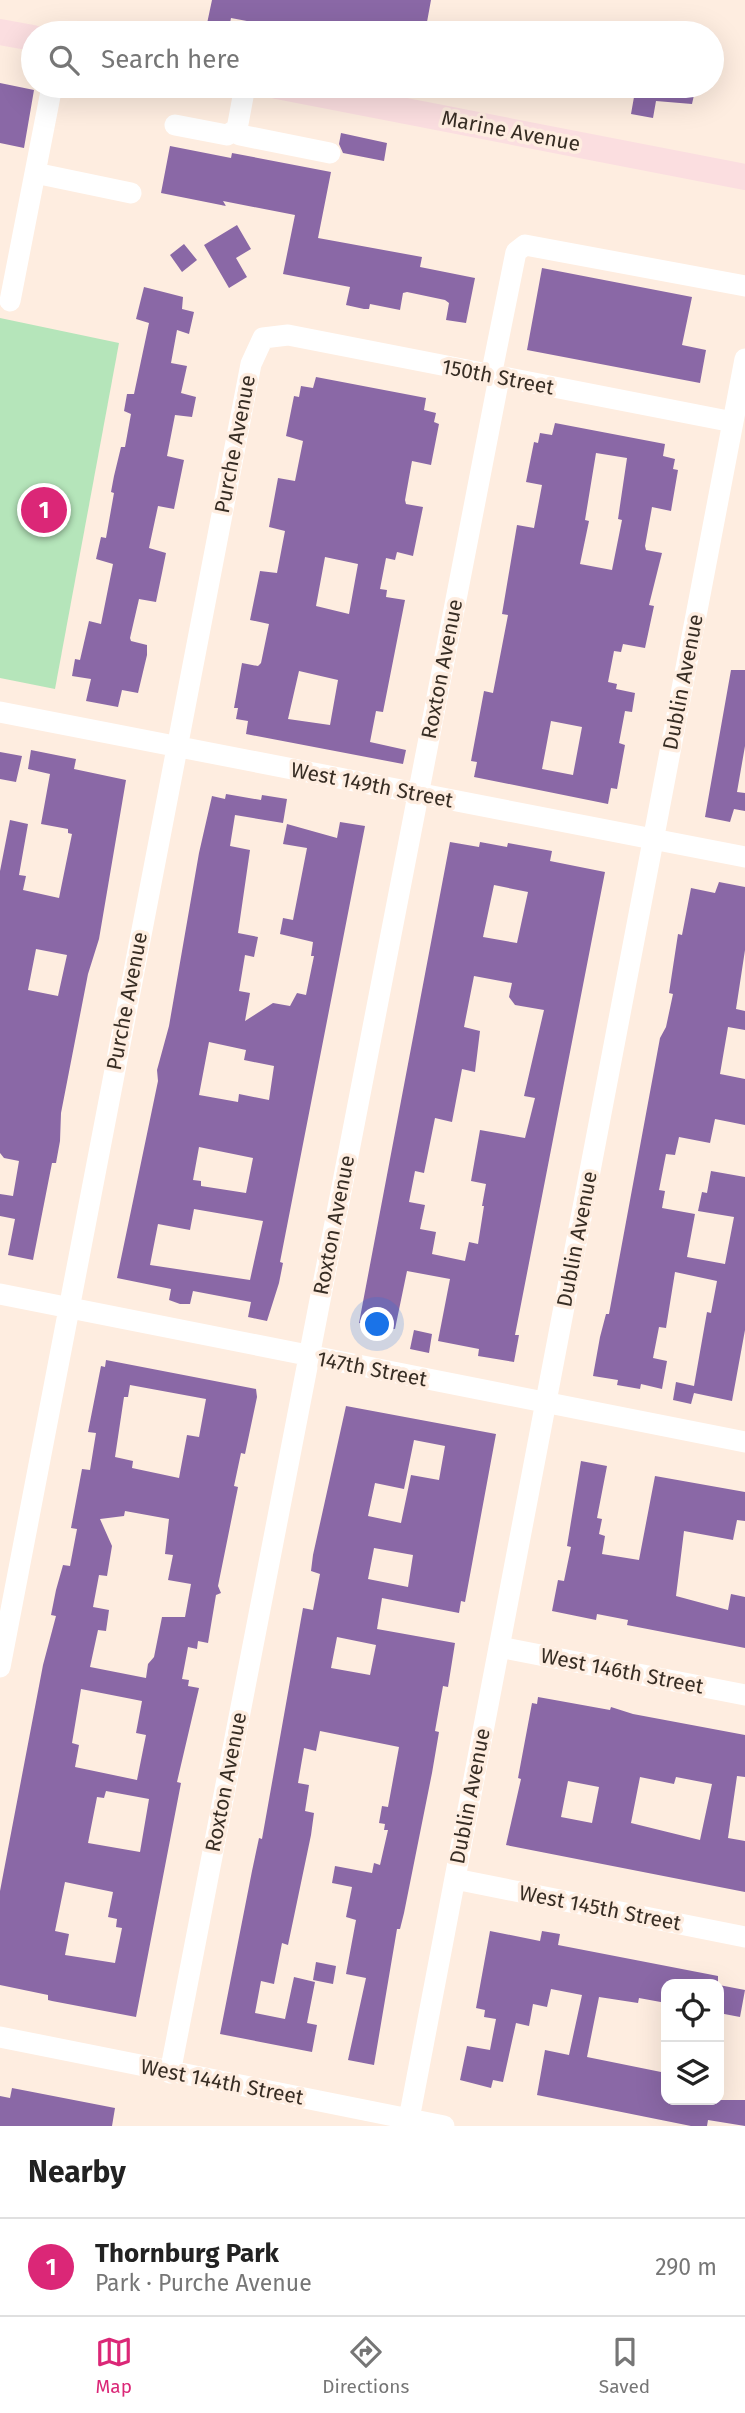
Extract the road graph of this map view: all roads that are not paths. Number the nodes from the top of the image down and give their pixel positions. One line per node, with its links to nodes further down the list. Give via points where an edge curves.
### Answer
1 (0, 32): 2 (main road)
2 (21, 36)
3 (50, 98): 9 (street)
4 (243, 98): 7 (street)
5 (339, 98): 10 (main road, Marine Avenue)
6 (175, 125): 7 (street, via 227,135)
7 (237, 129): 8 (street, via 240,135)
8 (330, 153)
9 (35, 173): 11 (street); 13 (street)
10 (745, 177)
11 (131, 193)
12 (745, 286): 16 (street, Roxton Avenue, via 525,246 516,252)
13 (10, 301)
14 (263, 338): 16 (street, 150th Street, via 288,335); 19 (street, Purche Avenue, via 251,364)
15 (745, 359): 17 (street, Dublin Avenue)
16 (495, 377): 17 (street, 150th Street); 20 (street, Roxton Avenue)
17 (733, 422): 21 (street, Dublin Avenue)
18 (0, 712): 19 (street, West 149th Street)
19 (175, 747): 20 (street, West 149th Street); 24 (street, Purche Avenue)
20 (418, 794): 21 (street, West 149th Street); 25 (street, Roxton Avenue)
21 (653, 839): 22 (street, West 149th Street); 26 (street, Dublin Avenue)
22 (745, 857)
23 (0, 1294): 24 (street, 147th Street)
24 (69, 1307): 25 (street, 147th Street); 29 (street, Purche Avenue)
25 (309, 1356): 26 (street, 147th Street); 34 (street, Roxton Avenue)
26 (546, 1402): 27 (street, 147th Street); 28 (street, Dublin Avenue)
27 (745, 1442)
28 (499, 1647): 30 (street, West 146th Street); 31 (street, Dublin Avenue)
29 (0, 1667)
30 (745, 1695)
31 (455, 1880): 32 (street, West 145th Street); 35 (street, Dublin Avenue)
32 (745, 1937)
33 (0, 2037): 34 (street, West 144th Street)
34 (170, 2073): 35 (street, West 144th Street)
35 (409, 2119): 36 (street, West 144th Street)
36 (444, 2126)

